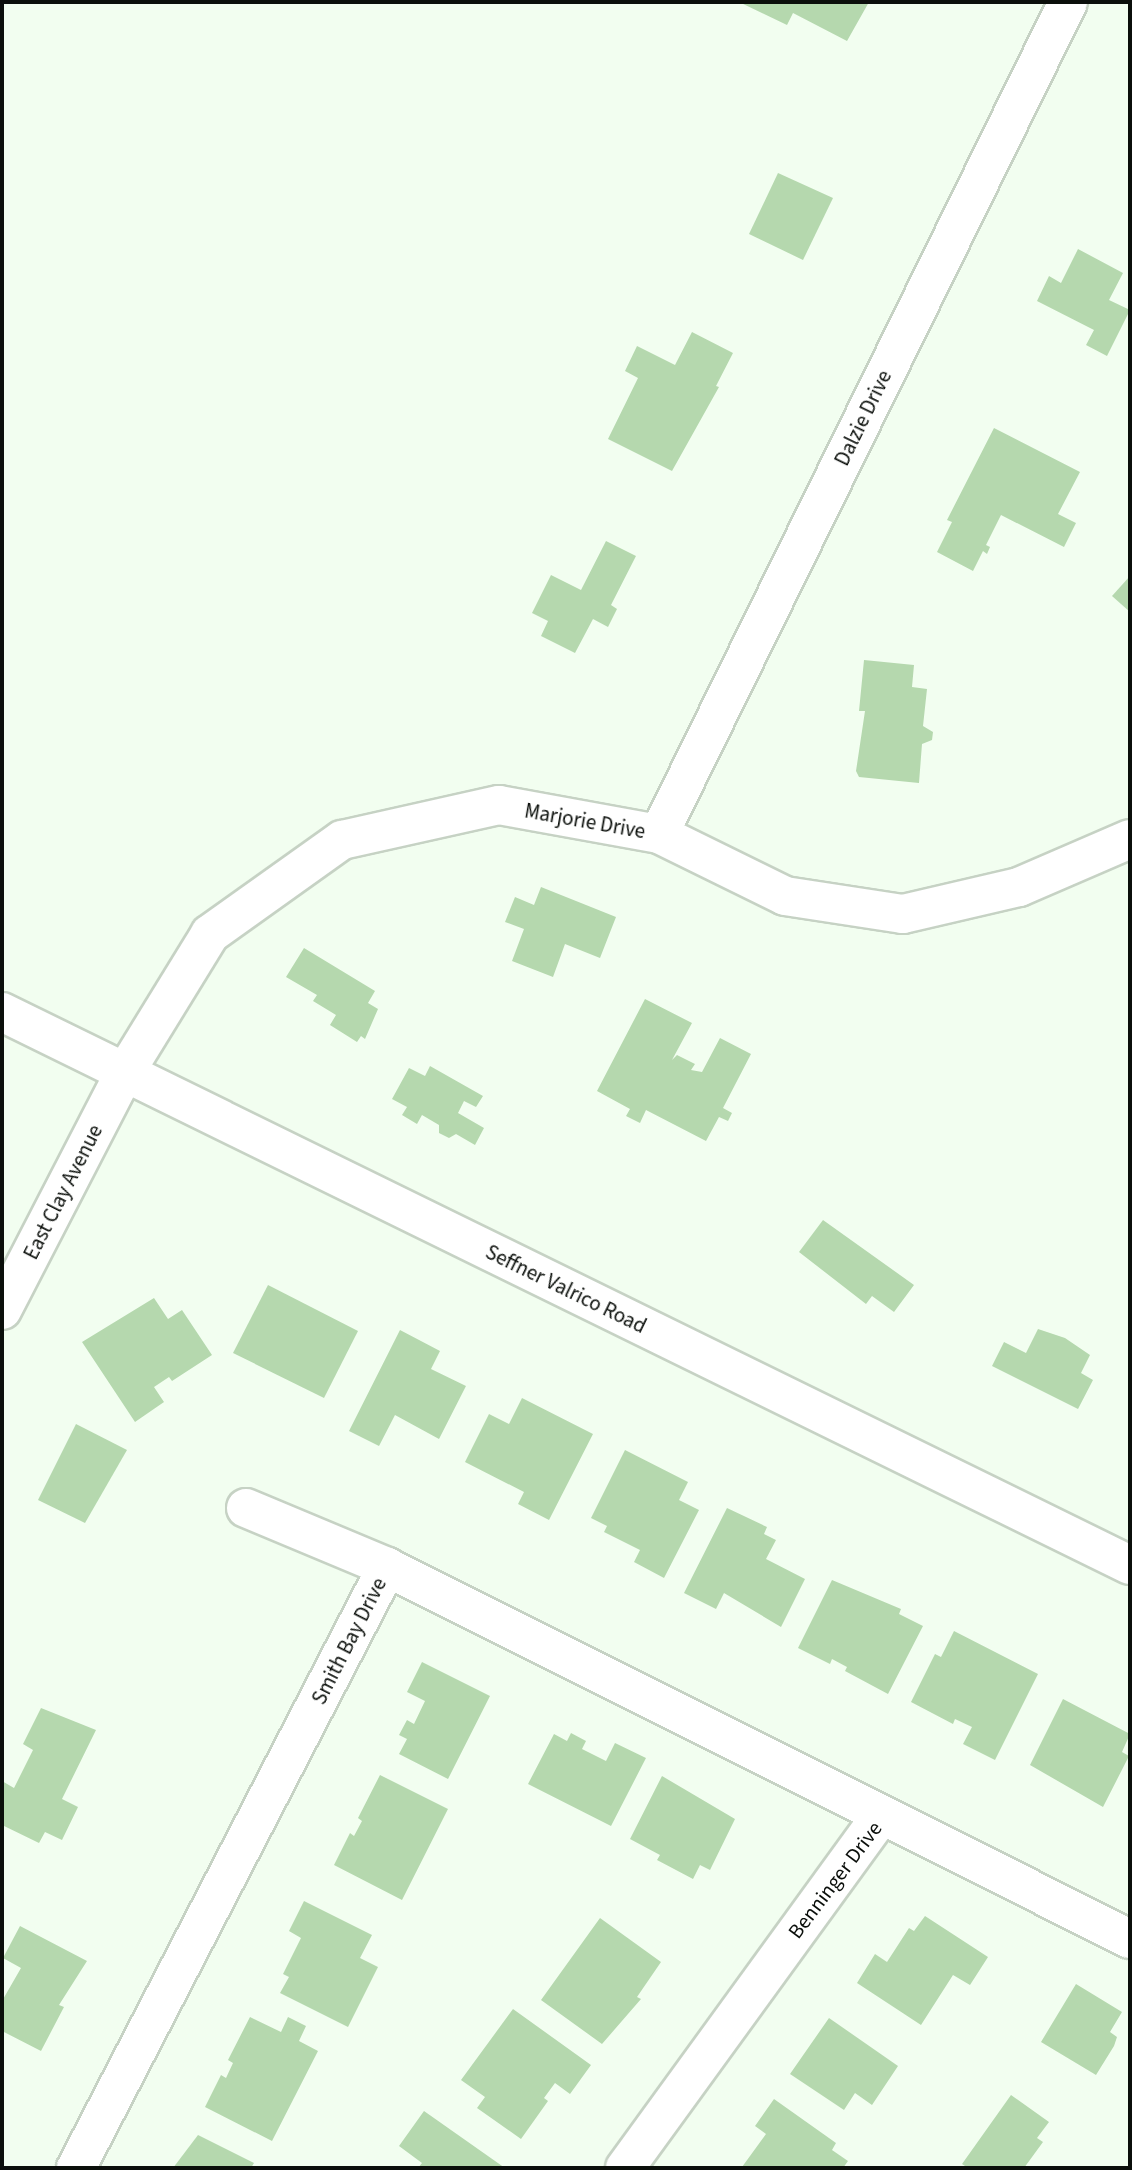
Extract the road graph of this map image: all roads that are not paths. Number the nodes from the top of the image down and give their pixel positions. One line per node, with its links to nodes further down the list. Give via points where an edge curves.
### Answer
1 (1068, 2): 2 (street, Dalzie Drive)
2 (659, 834): 3 (street, Marjorie Drive, via 785,895 903,914 1019,887); 5 (street, Marjorie Drive, via 499,805 342,840 210,934)
3 (1130, 839)
4 (2, 1013): 5 (street, Seffner Valrico Road)
5 (124, 1074): 6 (street, East Clay Avenue); 8 (street, Seffner Valrico Road)
6 (2, 1310)
7 (246, 1508): 9 (street)
8 (1130, 1565)
9 (387, 1567): 10 (street, Smith Bay Drive); 12 (street, Smith Bay Drive)
10 (881, 1815): 11 (street, Benninger Drive); 13 (street, Benninger Drive)
11 (1130, 1939)
12 (76, 2168)
13 (625, 2168)

